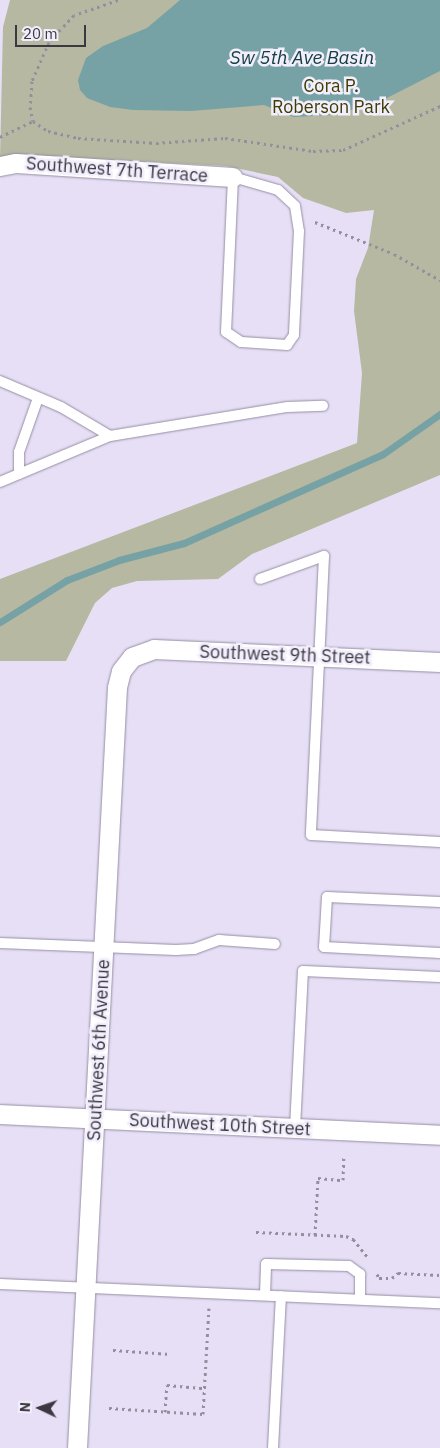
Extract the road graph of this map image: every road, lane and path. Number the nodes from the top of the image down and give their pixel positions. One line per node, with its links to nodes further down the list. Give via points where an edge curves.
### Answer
1 (118, 0): 3 (path, via 74,15 48,42 32,81 30,107)
2 (440, 106): 3 (path, via 365,142 313,151 225,138 156,143 78,138 48,130)
3 (33, 121): 4 (path)
4 (0, 137)
5 (0, 166): 6 (street, Southwest 7th Terrace, via 16,163)
6 (233, 177): 7 (lane, via 278,190); 7 (lane, via 226,332 241,342 287,345 294,335 299,231)
7 (295, 206): 8 (path, via 316,223 394,254)
8 (440, 280)
9 (0, 381): 10 (lane)
10 (38, 398): 12 (lane); 13 (lane, via 20,452)
11 (323, 406): 12 (lane, via 288,407)
12 (110, 436): 13 (lane)
13 (19, 474): 14 (lane)
14 (0, 482)
15 (260, 580): 16 (lane, via 324,556)
16 (320, 656): 17 (street, Southwest 9th Street, via 154,649); 18 (street, Southwest 9th Street); 19 (lane, via 311,835)
17 (132, 657): 23 (street, Southwest 6th Avenue, via 122,671 118,687)
18 (440, 662)
19 (440, 842)
20 (440, 902): 24 (lane, via 327,897 324,947)
21 (0, 942): 23 (lane)
22 (275, 944): 23 (lane, via 219,940 194,949)
23 (104, 947): 27 (street, Southwest 6th Avenue)
24 (440, 953)
25 (440, 978): 28 (lane, via 303,970)
26 (0, 1114): 27 (street, Southwest 10th Street)
27 (95, 1119): 28 (street, Southwest 10th Street); 33 (street, Southwest 6th Avenue)
28 (295, 1128): 29 (street, Southwest 10th Street)
29 (440, 1135)
30 (344, 1156): 31 (path, via 343,1180 318,1178)
31 (315, 1235)
32 (0, 1284): 33 (lane)
33 (87, 1288): 34 (lane); 44 (street, Southwest 6th Avenue)
34 (265, 1296): 35 (lane); 36 (lane, via 266,1264 349,1266 360,1274)
35 (281, 1296): 36 (lane); 45 (lane)
36 (360, 1299): 38 (lane)
37 (209, 1302): 41 (path)
38 (440, 1302)
39 (112, 1350): 40 (path)
40 (170, 1354)
41 (204, 1388): 43 (path, via 203,1414); 43 (path, via 167,1385)
42 (109, 1408): 43 (path)
43 (166, 1412)
44 (77, 1448)
45 (273, 1448)

